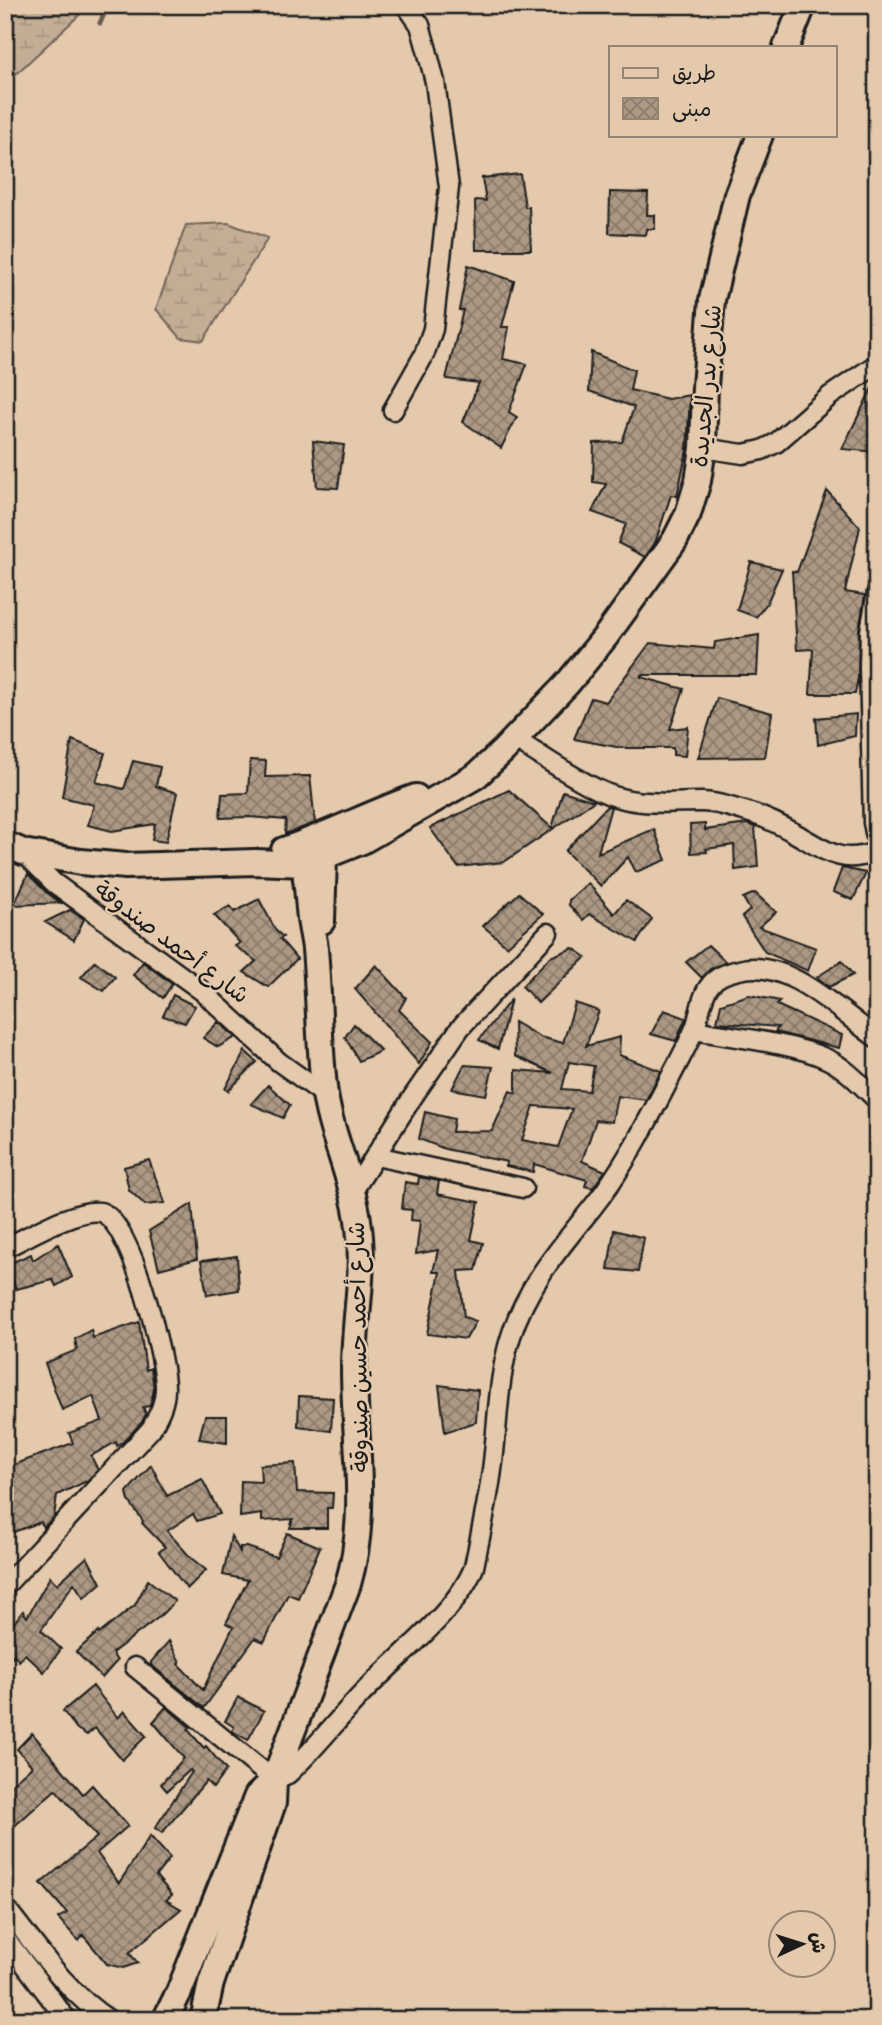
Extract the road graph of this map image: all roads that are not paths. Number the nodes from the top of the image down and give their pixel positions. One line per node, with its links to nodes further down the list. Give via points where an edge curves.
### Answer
1 (406, 5): 6 (street, via 420,25 428,50 449,187 433,328 424,355)
2 (803, 5): 3 (main road)
3 (786, 46)
4 (760, 136): 7 (main road, شارع بدر الجديدة, via 737,195 712,300)
5 (877, 364): 7 (street, via 762,450 743,454)
6 (393, 410)
7 (703, 449): 9 (main road, شارع بدر الجديدة, via 694,497 675,540 606,636)
8 (877, 592): 10 (street, via 869,667)
9 (514, 739): 12 (main road, شارع بدر الجديدة, via 476,776 385,808); 13 (street, via 601,791 627,801 719,804 763,818 835,855 864,857)
10 (877, 842)
11 (14, 848): 12 (main road, شارع بدر الجديدة, via 127,866 255,862); 17 (street, شارع أحمد صندوقة, via 54,884 202,991 279,1062)
12 (312, 851): 17 (main road, شارع أحمد حسين صندوقة)
13 (877, 851)
14 (548, 933): 19 (street, via 460,1028)
15 (694, 1030): 16 (street, via 709,985 724,975 756,967 806,986); 18 (street, via 825,1058); 25 (street, via 615,1176 533,1284 524,1303 510,1338 493,1465 470,1580 291,1771)
16 (877, 1038)
17 (325, 1095): 21 (main road, شارع أحمد حسين صندوقة)
18 (877, 1100)
19 (376, 1156): 20 (street); 21 (street)
20 (523, 1188)
21 (353, 1191): 25 (main road, شارع أحمد حسين صندوقة, via 362,1245 354,1368 360,1522 348,1584)
22 (5, 1248): 23 (street, via 76,1215 107,1214 117,1224 145,1293 165,1389 151,1429)
23 (5, 1587)
24 (135, 1667): 25 (street)
25 (274, 1780): 30 (main road, شارع أحمد حسين صندوقة, via 257,1797); 31 (main road, شارع أحمد حسين صندوقة, via 274,1803 211,1983)
26 (5, 1907): 29 (street, via 48,1961)
27 (5, 1938): 28 (street)
28 (66, 2020)
29 (110, 2020)
30 (165, 2020)
31 (204, 2020)

